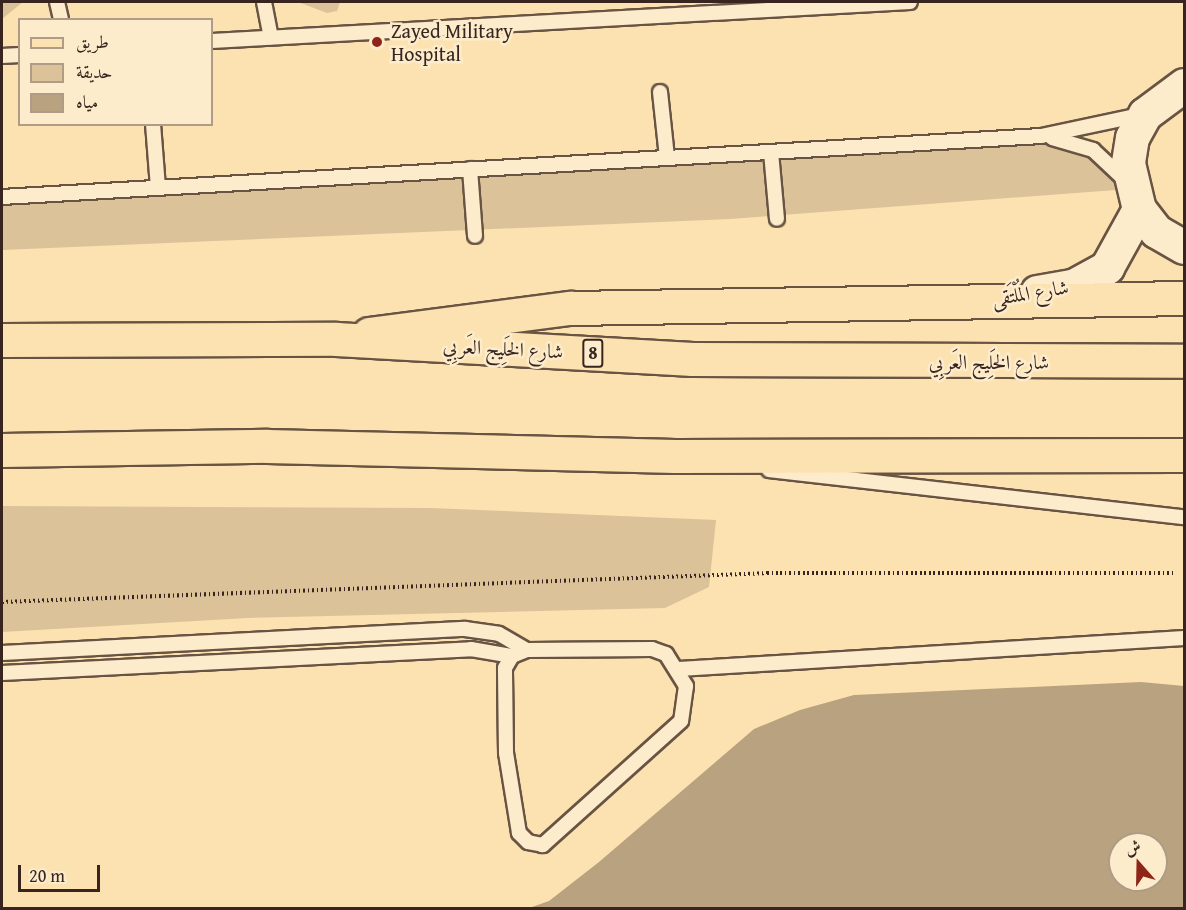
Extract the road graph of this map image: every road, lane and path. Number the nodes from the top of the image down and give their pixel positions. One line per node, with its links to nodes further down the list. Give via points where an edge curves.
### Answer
1 (57, 2): 5 (lane)
2 (264, 2): 6 (lane)
3 (910, 2): 4 (lane)
4 (675, 8): 6 (lane)
5 (61, 18)
6 (271, 38): 7 (lane)
7 (213, 41)
8 (18, 55): 9 (lane)
9 (2, 56)
10 (1185, 66): 12 (street)
11 (660, 92): 16 (lane)
12 (1165, 98): 14 (lane); 20 (street, via 1132,137)
13 (153, 126): 18 (lane)
14 (1041, 136): 15 (lane); 20 (lane, via 1093,150 1114,166)
15 (771, 152): 16 (lane); 21 (lane)
16 (667, 158): 17 (lane)
17 (470, 169): 18 (lane); 22 (lane)
18 (158, 187): 19 (lane)
19 (2, 197)
20 (1135, 199): 23 (street, via 1156,231); 25 (street, شارع المُلْتَقى, via 1119,253 1092,277 1057,289)
21 (777, 219)
22 (476, 236)
23 (1185, 247)
24 (1185, 298): 25 (main road)
25 (954, 304): 26 (main road, via 570,308)
26 (336, 339): 27 (main road, شارع الخَلِيج العَربِي / 8); 28 (main road, شارع الخَلِيج العَربِي / 8, via 692,359)
27 (2, 340)
28 (1185, 361)
29 (2, 450): 31 (main road, via 267,446)
30 (1185, 455): 31 (main road)
31 (675, 456): 32 (lane, via 927,491)
32 (1185, 517)
33 (1175, 573): 34 (path, via 767,573)
34 (2, 602)
35 (1185, 638): 39 (lane)
36 (527, 650): 37 (lane, via 499,634 465,629); 38 (lane); 39 (lane, via 652,649 666,654)
37 (2, 653)
38 (512, 656): 39 (lane, via 505,668 507,768 519,833 536,845 550,841 674,729 686,699); 40 (lane, via 471,649)
39 (679, 669)
40 (2, 673)

